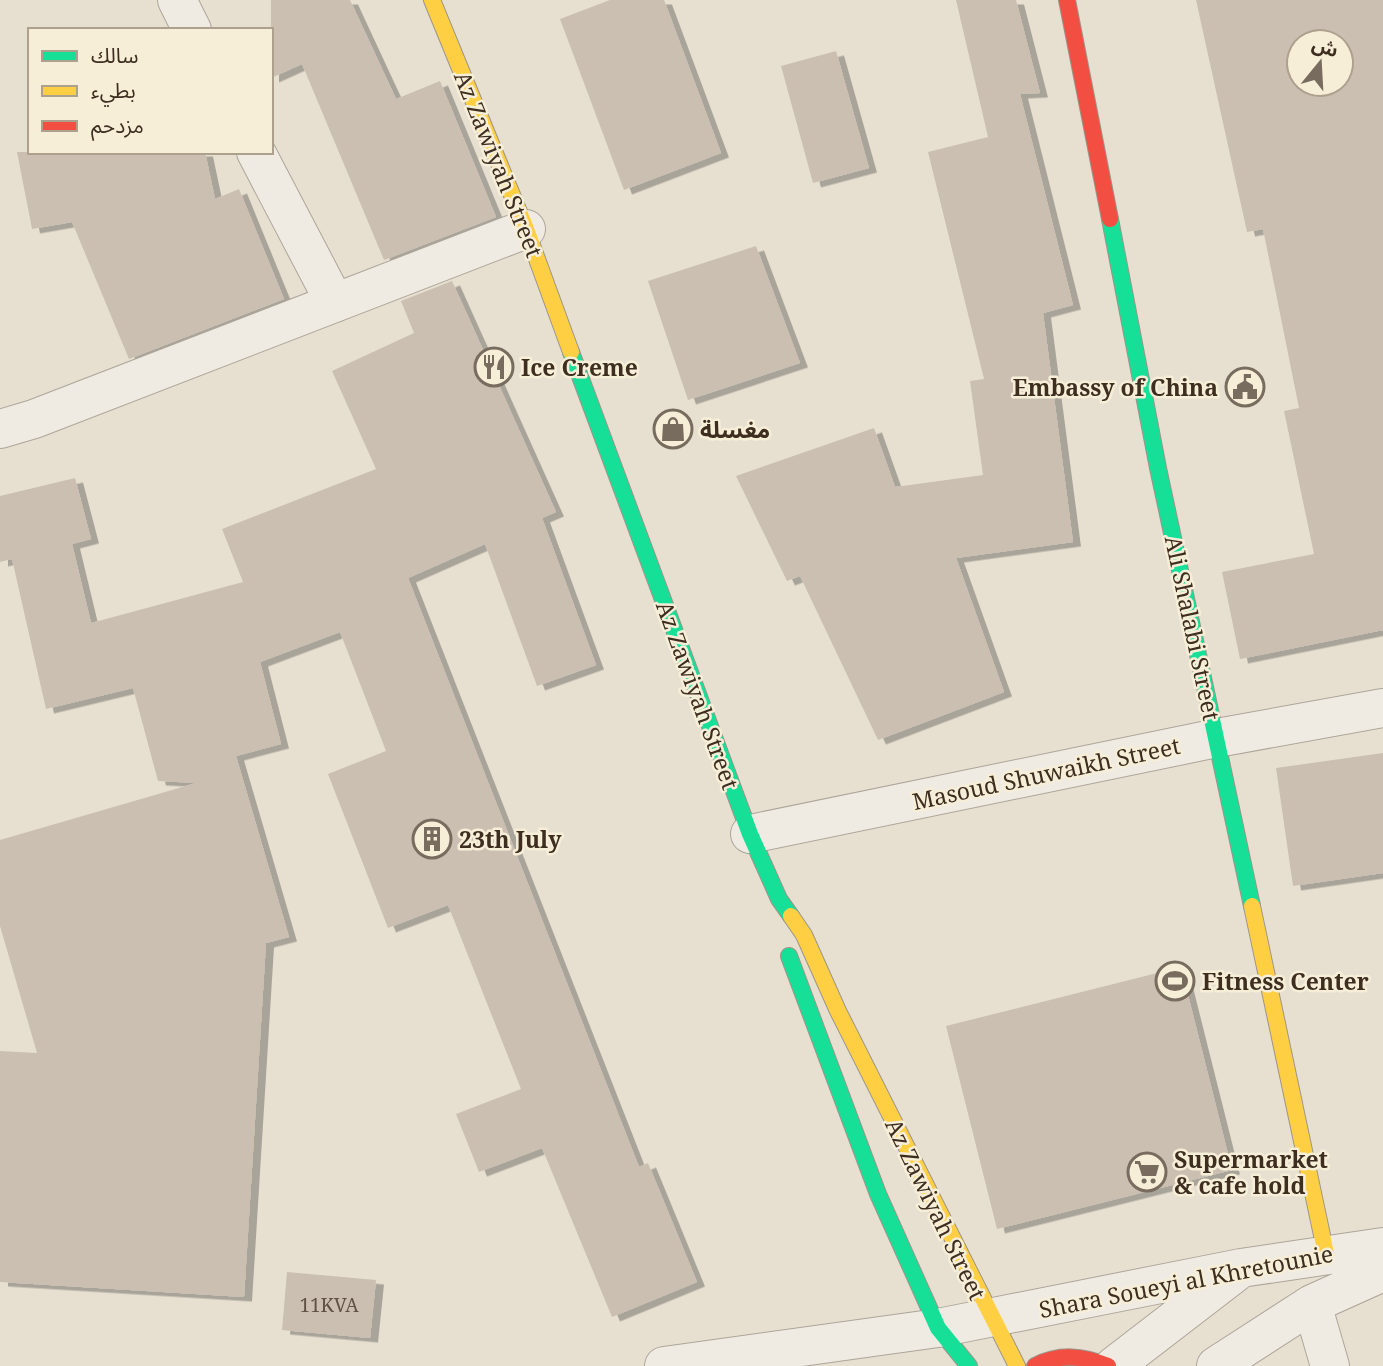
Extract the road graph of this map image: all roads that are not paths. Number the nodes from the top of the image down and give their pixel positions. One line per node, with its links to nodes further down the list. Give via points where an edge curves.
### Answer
1 (177, 0): 4 (street)
2 (432, 0): 6 (main road, Az Zawiyah Street)
3 (1067, 0): 10 (main road, Ali Shalabi Street, via 1158,468)
4 (191, 28)
5 (257, 154): 7 (street)
6 (526, 229): 7 (street); 11 (main road, Az Zawiyah Street)
7 (335, 303): 8 (street)
8 (0, 429)
9 (1383, 708): 10 (street, Masoud Shuwaikh Street)
10 (1217, 738): 11 (street, Masoud Shuwaikh Street); 14 (main road, Ali Shalabi Street)
11 (750, 834): 12 (main road, Az Zawiyah Street)
12 (779, 899): 18 (main road, Az Zawiyah Street, via 804,935); 19 (main road, via 786,946 808,1013 878,1194)
13 (1383, 1247): 14 (street, Shara Soueyi al Khretounie)
14 (1326, 1254): 15 (street, Shara Soueyi al Khretounie)
15 (1241, 1268): 18 (street, Shara Soueyi al Khretounie); 25 (street)
16 (1383, 1272): 17 (street)
17 (1312, 1304): 26 (street); 27 (street)
18 (990, 1318): 19 (street, Shara Soueyi al Khretounie); 22 (main road, Az Zawiyah Street)
19 (938, 1328): 20 (street, Shara Soueyi al Khretounie); 21 (main road)
20 (664, 1366)
21 (970, 1366)
22 (1017, 1366)
23 (1035, 1366): 24 (main road, via 1066,1356 1090,1358)
24 (1108, 1366)
25 (1114, 1366)
26 (1216, 1366)
27 (1330, 1366)

